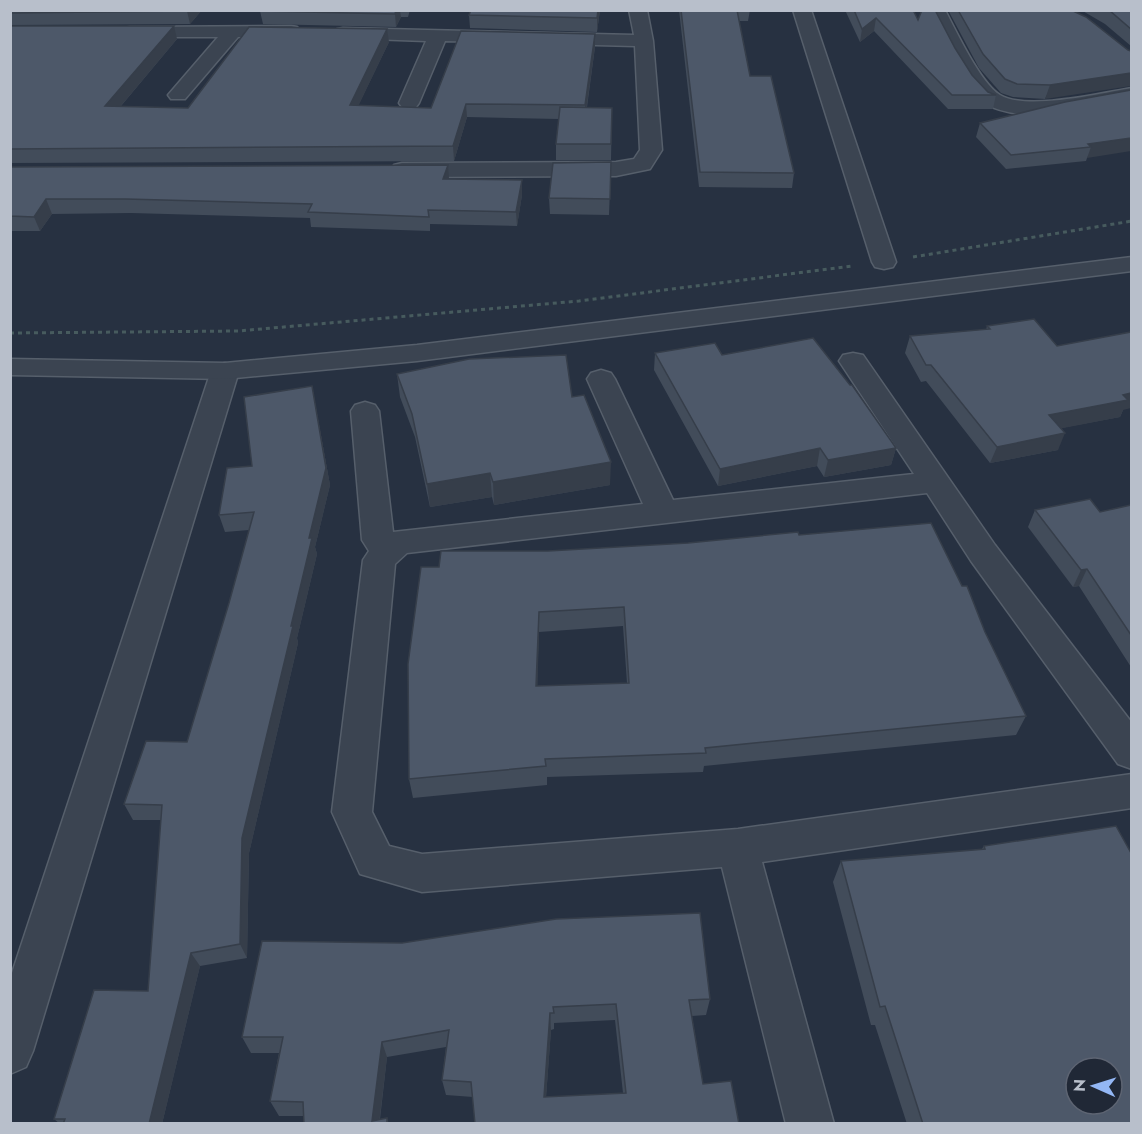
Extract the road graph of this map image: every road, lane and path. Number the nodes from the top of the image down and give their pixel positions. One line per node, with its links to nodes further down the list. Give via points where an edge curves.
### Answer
1 (638, 10): 7 (street)
2 (802, 10): 13 (street)
3 (936, 10): 8 (street, via 990,98 1005,106 1030,109)
4 (233, 31): 5 (street); 6 (street); 9 (street)
5 (107, 32)
6 (438, 35): 7 (street); 10 (street)
7 (644, 40): 11 (street, via 651,150 642,164 616,169)
8 (1131, 94)
9 (178, 95)
10 (409, 103)
11 (379, 170)
12 (1131, 221): 13 (path)
13 (884, 262): 15 (path, via 579,301 238,331)
14 (1131, 264): 18 (street, via 429,352)
15 (10, 333)
16 (853, 361): 21 (street)
17 (10, 368): 18 (street)
18 (225, 371): 27 (street)
19 (602, 379): 22 (street)
20 (365, 411): 23 (street, via 378,540)
21 (935, 482): 22 (street); 24 (street, via 982,553)
22 (663, 513): 23 (street, via 398,542)
23 (388, 552): 26 (street, via 379,560 352,812 375,861 422,873)
24 (1131, 753)
25 (1131, 791): 26 (street)
26 (738, 847): 28 (street)
27 (10, 1051)
28 (810, 1124)

